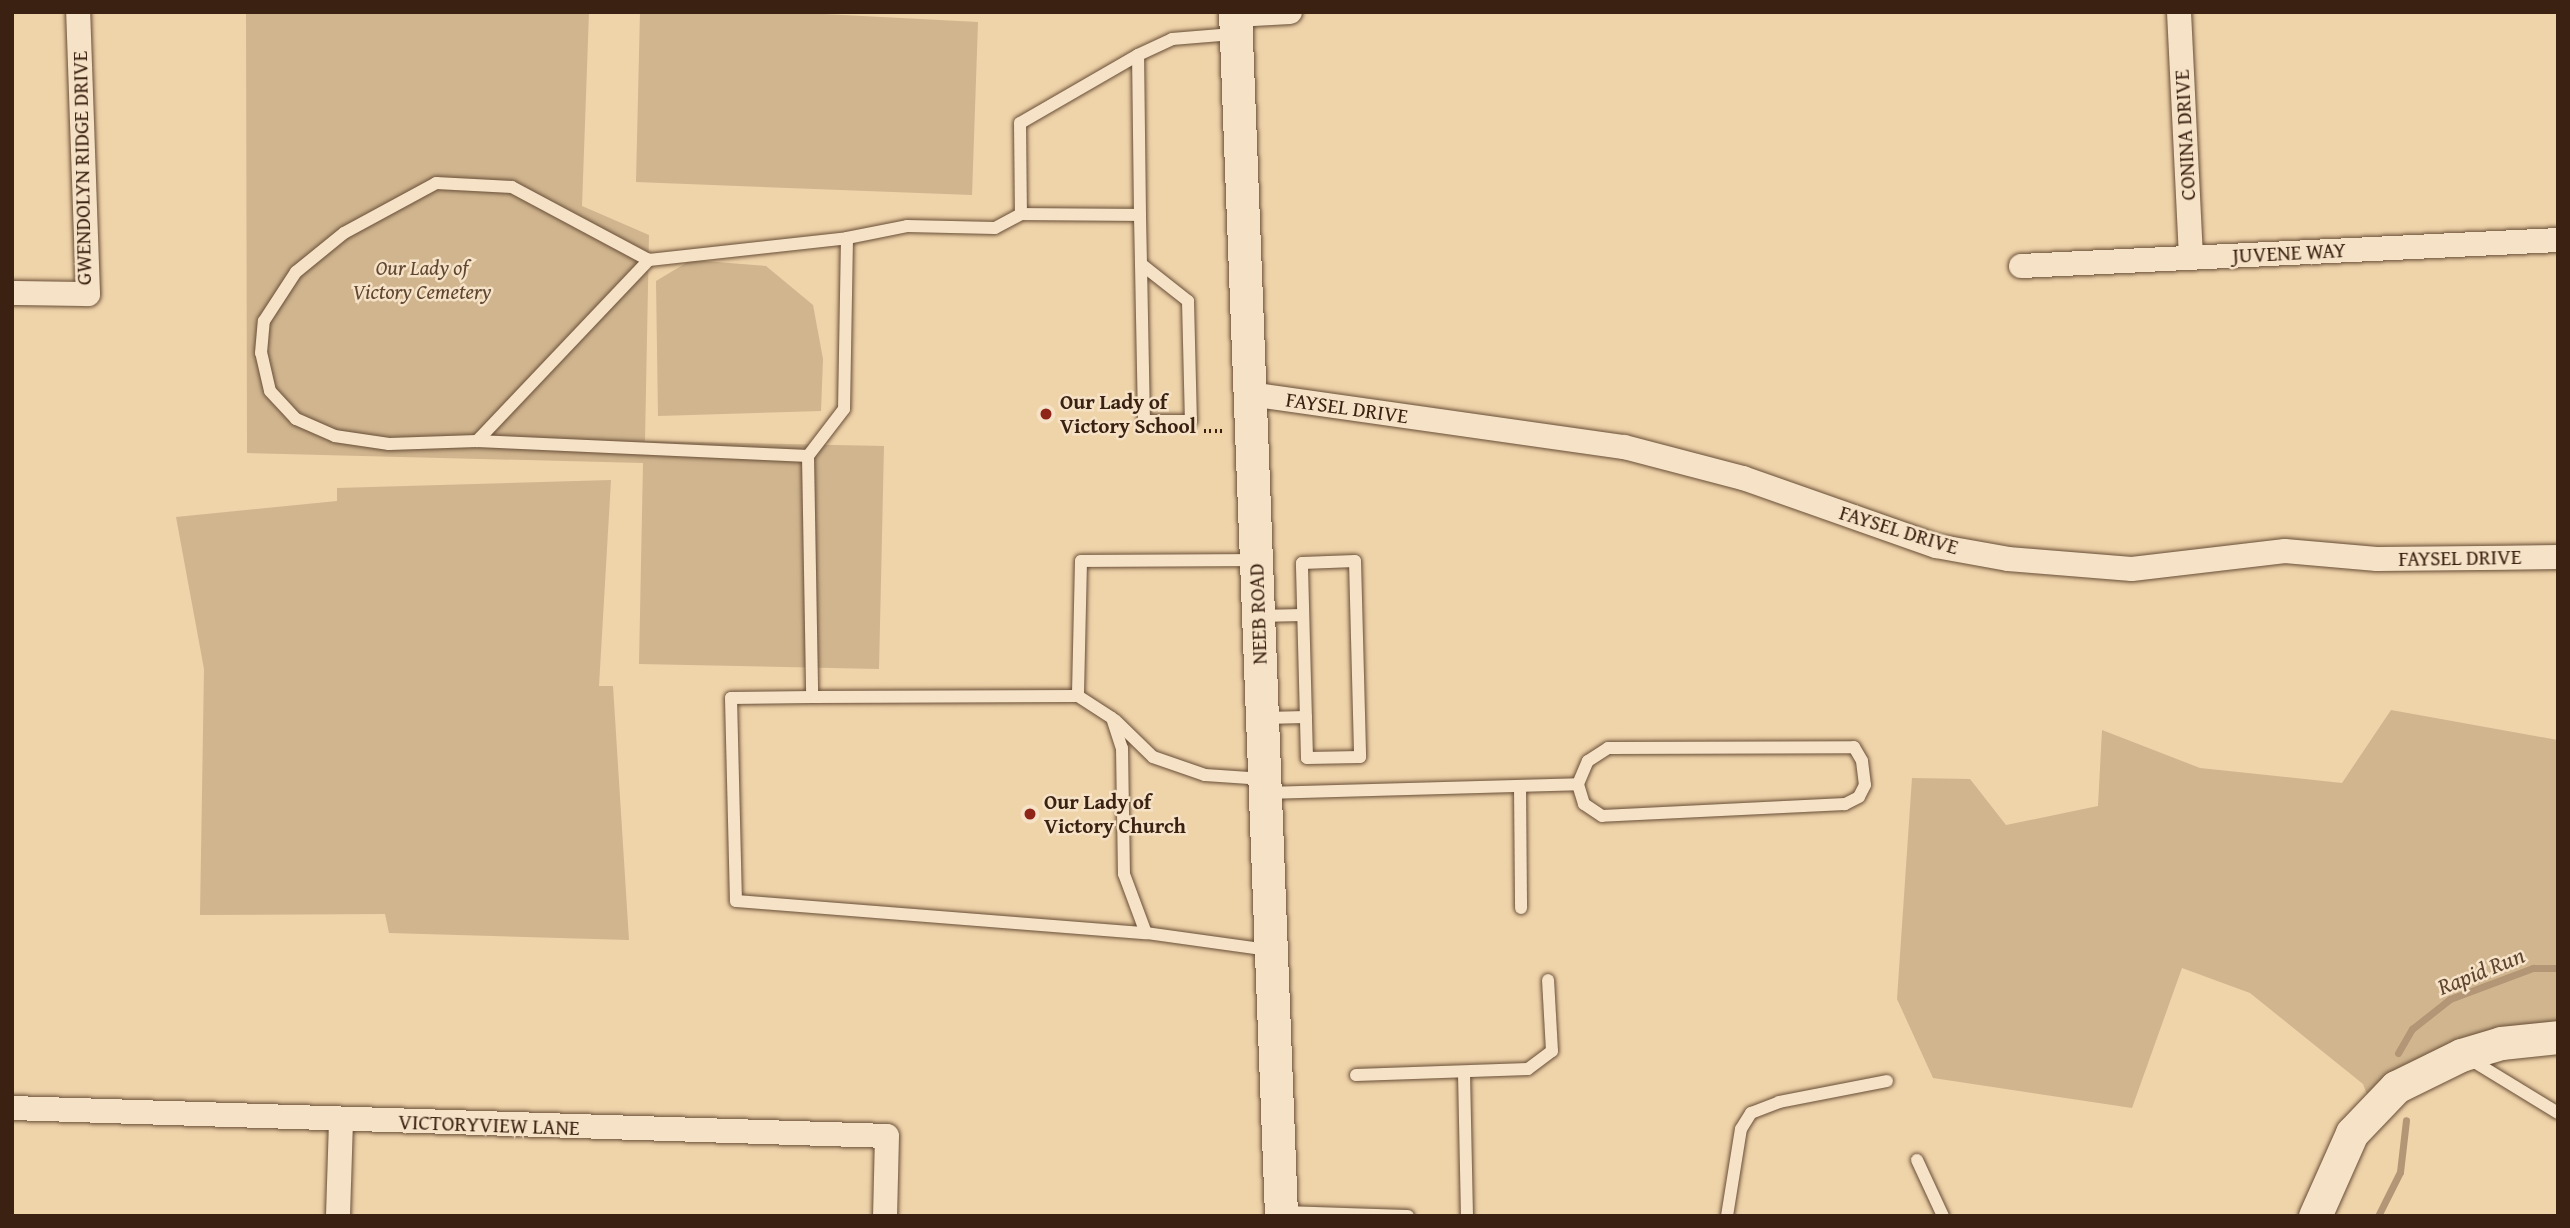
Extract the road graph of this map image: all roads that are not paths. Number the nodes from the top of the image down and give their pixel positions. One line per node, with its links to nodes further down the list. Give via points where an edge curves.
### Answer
1 (78, 12): 14 (street, GWENDOLYN RIDGE DRIVE, via 88,294)
2 (1290, 12): 4 (street)
3 (2179, 12): 10 (street, CONINA DRIVE)
4 (1235, 21): 5 (lane, via 1172,39); 15 (street, NEEB ROAD)
5 (1138, 55): 6 (lane, via 1020,123); 7 (lane)
6 (1021, 214): 7 (lane); 8 (lane, via 995,228 907,226)
7 (1140, 215): 12 (lane)
8 (847, 238): 11 (lane); 17 (lane, via 844,409)
9 (2558, 240): 10 (street, JUVENE WAY)
10 (2191, 258): 13 (street, JUVENE WAY)
11 (649, 260): 16 (lane); 16 (lane, via 512,187 436,183 345,233 296,272 264,321 261,353 271,391 296,419 335,436 389,444)
12 (1141, 264): 12 (lane, via 1144,421 1191,421 1188,301)
13 (2021, 266)
14 (12, 293)
15 (1250, 394): 18 (street, FAYSEL DRIVE, via 1624,447 1743,478 1936,546 2008,559 2132,569 2285,551 2378,559); 19 (street, NEEB ROAD)
16 (477, 441): 17 (lane)
17 (808, 457): 22 (lane)
18 (2558, 557)
19 (1256, 560): 21 (street, NEEB ROAD); 23 (lane, via 1081,561)
20 (1303, 615): 21 (lane); 24 (lane); 24 (lane, via 1302,563 1355,561 1360,757 1307,758)
21 (1258, 616): 26 (street, NEEB ROAD)
22 (812, 696): 23 (lane); 31 (lane, via 731,698 737,901)
23 (1078, 696): 25 (lane)
24 (1306, 717): 26 (lane)
25 (1112, 718): 28 (lane, via 1153,757 1205,775); 31 (lane, via 1122,748 1124,874)
26 (1262, 718): 28 (street, NEEB ROAD)
27 (1578, 784): 27 (lane, via 1588,761 1608,748 1854,747 1862,761 1865,785 1859,797 1845,804 1602,816 1584,804); 29 (lane)
28 (1265, 786): 29 (lane); 32 (street, NEEB ROAD)
29 (1520, 786): 30 (lane)
30 (1521, 908)
31 (1146, 933): 32 (lane)
32 (1272, 950): 43 (street, NEEB ROAD)
33 (1548, 980): 36 (lane, via 1552,1051 1528,1069)
34 (2558, 1037): 35 (street, via 2501,1043)
35 (2461, 1055): 40 (lane); 50 (street, via 2396,1087 2372,1108 2352,1133)
36 (1464, 1073): 37 (lane); 47 (lane)
37 (1356, 1076)
38 (1887, 1081): 48 (lane, via 1779,1102 1751,1113 1741,1129)
39 (12, 1108): 41 (street, VICTORYVIEW LANE)
40 (2558, 1113)
41 (341, 1120): 44 (street); 45 (street, VICTORYVIEW LANE, via 887,1136)
42 (1917, 1160): 49 (lane)
43 (1281, 1214): 46 (lane)
44 (338, 1216)
45 (885, 1216)
46 (1408, 1216)
47 (1467, 1216)
48 (1727, 1216)
49 (1943, 1216)
50 (2315, 1216)

